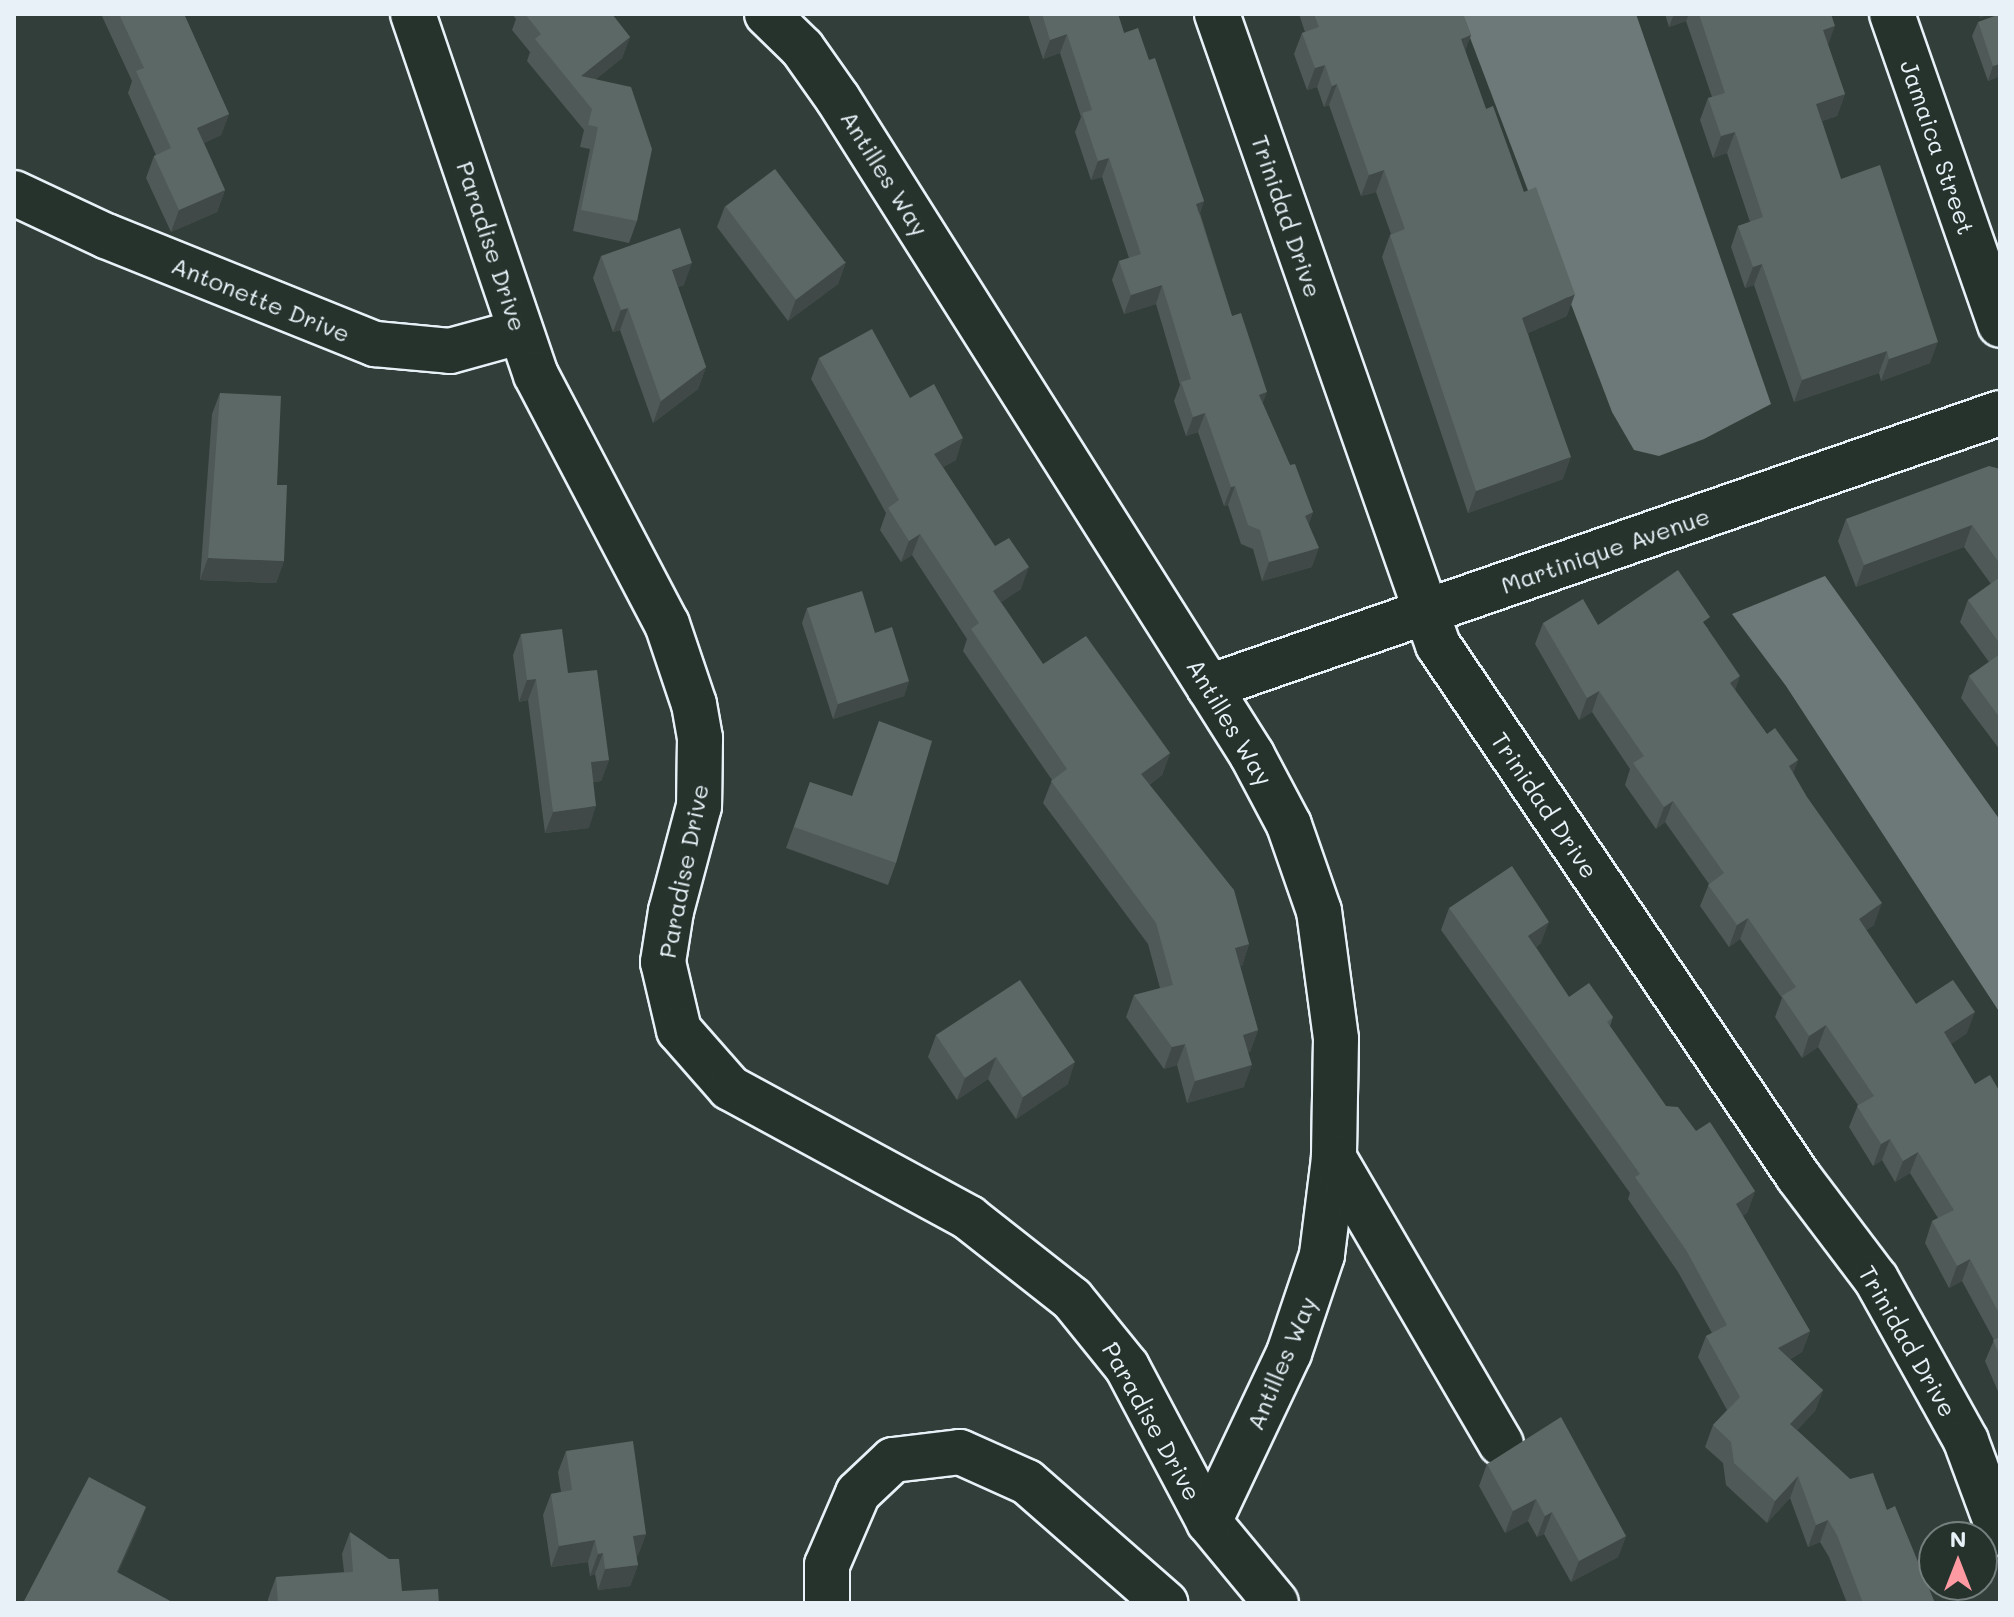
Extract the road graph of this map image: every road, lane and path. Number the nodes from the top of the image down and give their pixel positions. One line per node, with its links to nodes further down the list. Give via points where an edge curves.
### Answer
1 (413, 14): 7 (street, Paradise Drive)
2 (767, 14): 10 (street, Antilles Way, via 802,48 838,99)
3 (1217, 14): 9 (street, Trinidad Drive)
4 (1892, 14): 6 (street, Jamaica Street)
5 (14, 193): 7 (street, Antonette Drive, via 106,236 375,344 450,351)
6 (2000, 325)
7 (519, 332): 13 (street, Paradise Drive, via 567,442 667,624 694,704 700,738 699,806 663,962 679,1030 730,1088 945,1203 1006,1243 1072,1299 1127,1367)
8 (2000, 413): 9 (street, Martinique Avenue)
9 (1424, 613): 10 (street, Martinique Avenue); 14 (street, Trinidad Drive, via 1447,661 1798,1176 1876,1279 1966,1441)
10 (1209, 687): 11 (street, Antilles Way, via 1289,825 1319,911 1335,1025)
11 (1334, 1158): 12 (street); 13 (street, Antilles Way, via 1313,1288 1275,1386)
12 (1501, 1444)
13 (1209, 1522): 17 (street, Paradise Drive)
14 (2000, 1533)
15 (827, 1603): 16 (street, via 827,1565 858,1493 893,1460 960,1452 1027,1482)
16 (1165, 1603)
17 (1276, 1603)

